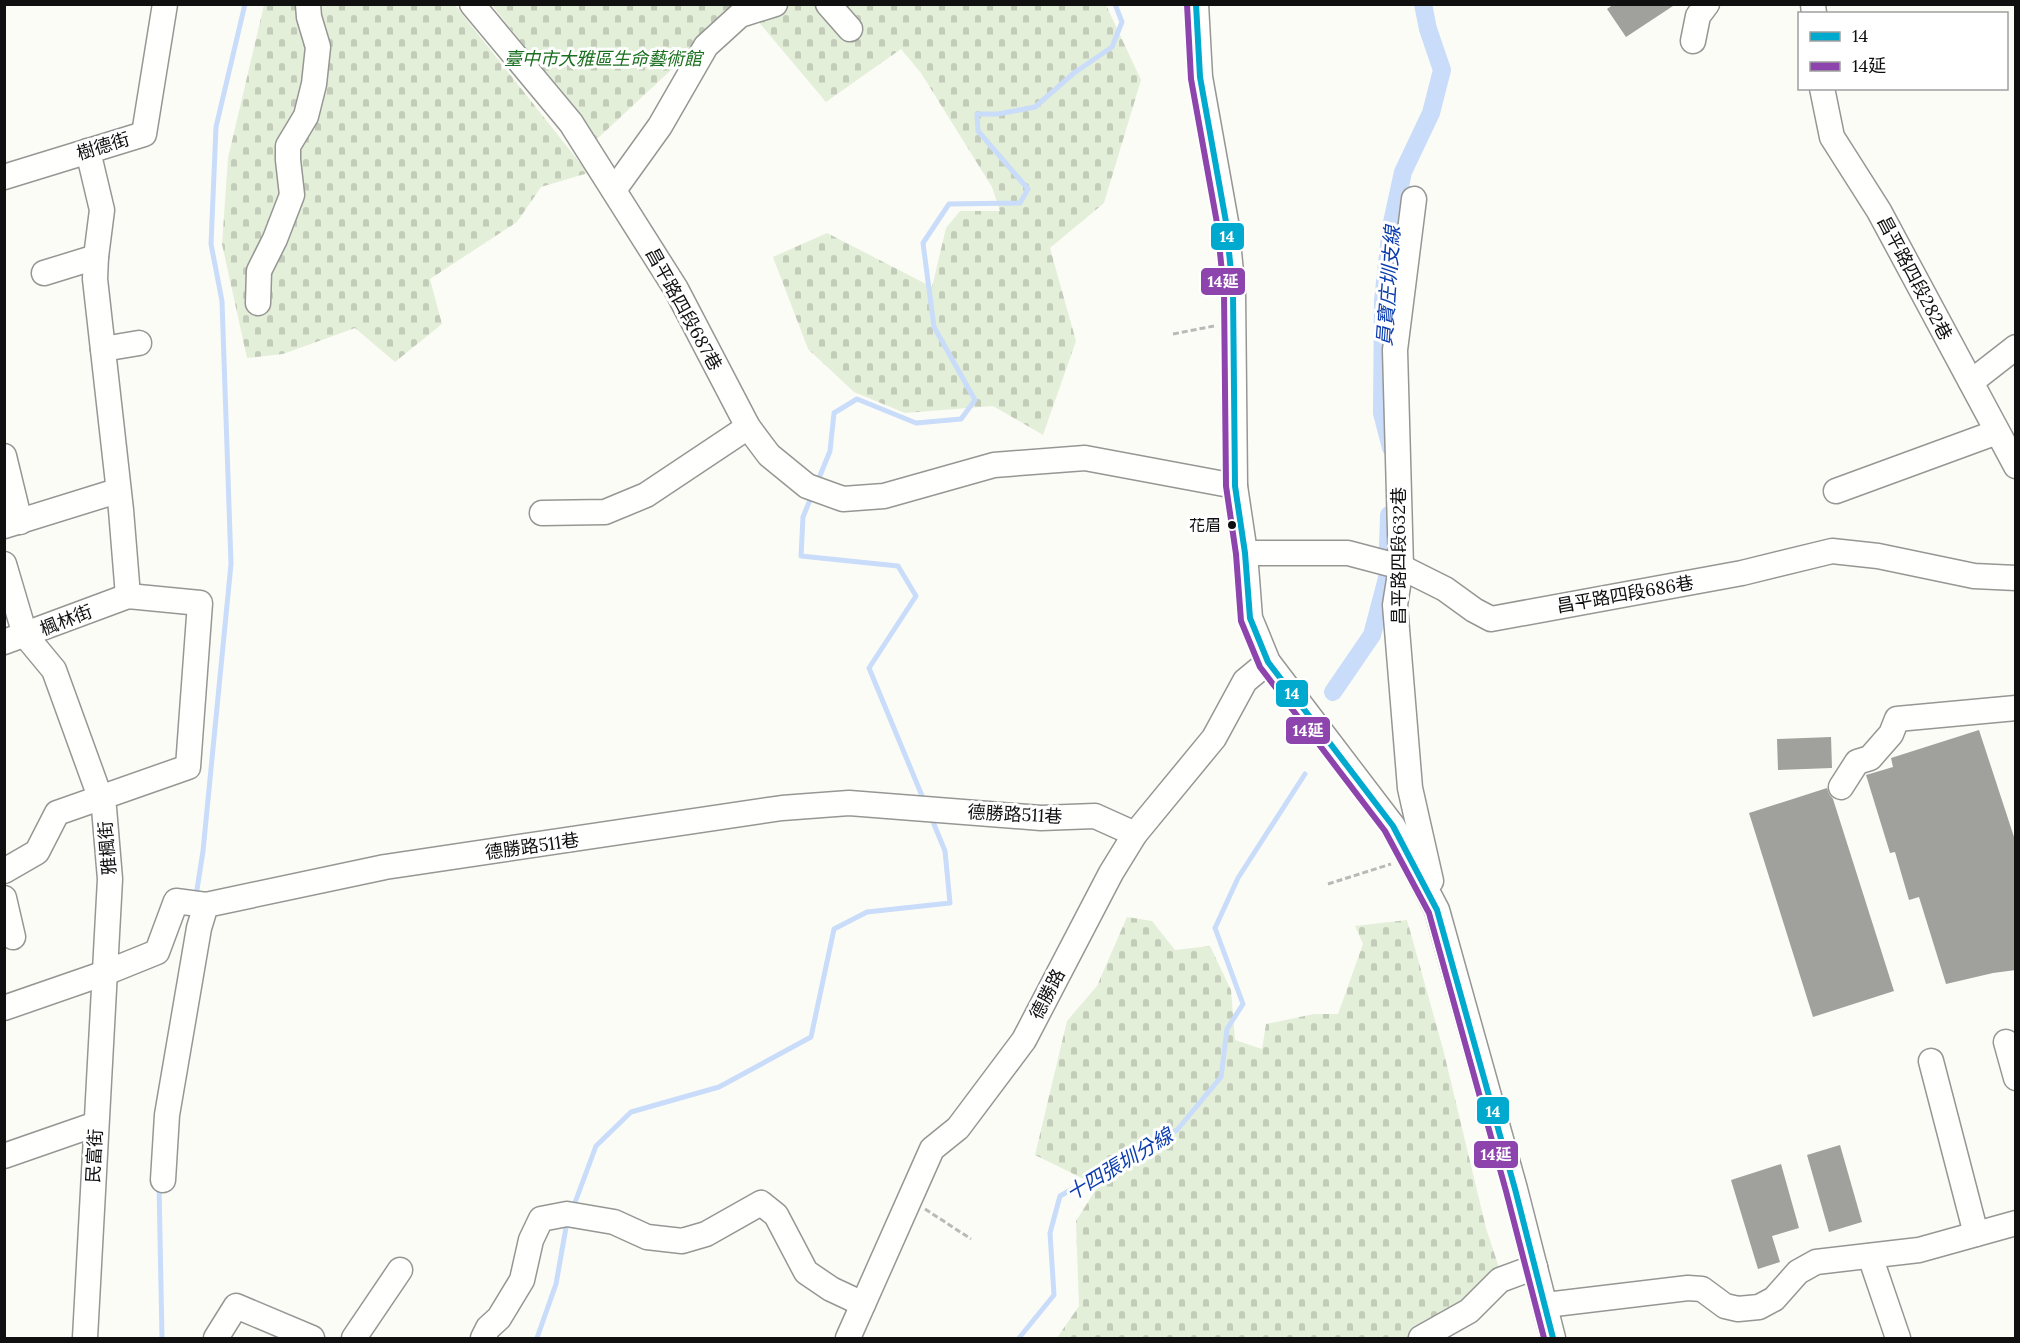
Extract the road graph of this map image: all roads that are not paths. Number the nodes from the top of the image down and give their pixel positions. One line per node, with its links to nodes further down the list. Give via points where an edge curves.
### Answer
1 (165, 4): 11 (street, 樹德街, via 144,134)
2 (309, 4): 17 (street, via 318,47 314,84 306,117 288,146 292,195 259,271)
3 (472, 4): 13 (street, 昌平路四段687巷, via 571,123)
4 (775, 4): 13 (street, via 740,15 706,46 660,126)
5 (828, 4): 8 (street)
6 (1196, 4): 26 (street, via 1200,77 1226,222 1233,292)
7 (1707, 4): 9 (street, via 1698,16)
8 (850, 28)
9 (1693, 42)
10 (1822, 90): 21 (street, 昌平路四段282巷, via 1832,137 1879,211)
11 (88, 151): 12 (street, 樹德街); 15 (street, via 102,210)
12 (4, 177)
13 (614, 190): 22 (street, 昌平路四段687巷, via 676,289)
14 (1414, 200): 33 (street, 昌平路四段632巷, via 1395,350)
15 (96, 257): 16 (street); 20 (street)
16 (44, 273)
17 (258, 303)
18 (139, 343): 20 (street)
19 (2016, 347): 21 (street)
20 (103, 349): 27 (street)
21 (1971, 382): 23 (street, 昌平路四段282巷)
22 (748, 427): 26 (street, 昌平路四段687巷, via 769,455 807,486 843,499 884,496 994,465 1085,458); 29 (street, via 646,495 605,512)
23 (1997, 432): 25 (street, 昌平路四段282巷); 28 (street)
24 (4, 456): 30 (street)
25 (2016, 466)
26 (1235, 486): 31 (street)
27 (117, 490): 30 (street); 35 (street)
28 (1836, 491)
29 (542, 513)
30 (12, 524)
31 (1245, 553): 33 (street, 昌平路四段686巷, via 1348,553); 37 (street, via 1251,618)
32 (4, 564): 36 (street)
33 (1401, 567): 34 (street, 昌平路四段686巷, via 1446,589 1491,619 1742,573 1832,551 1878,556 1974,576); 45 (street, 昌平路四段632巷, via 1395,605 1410,788)
34 (2016, 578)
35 (128, 596): 36 (street, 楓林街); 40 (street, via 200,603 188,767)
36 (15, 639): 40 (street, 雅楓街, via 54,670)
37 (1268, 662): 41 (street, 德勝路, via 1245,681 1214,738); 45 (street, via 1393,826)
38 (2016, 708): 39 (street, via 1897,718 1891,734 1870,758 1857,762)
39 (1842, 787)
40 (101, 799): 42 (street, via 57,813 37,852); 47 (street, 雅楓街, via 110,879)
41 (1135, 834): 44 (street, 德勝路511巷, via 1095,816 1041,818 849,803 793,807 385,867); 60 (street, 德勝路, via 1024,1040 958,1128 932,1149)
42 (4, 871)
43 (4, 898): 46 (street)
44 (206, 905): 47 (street, 德勝路511巷, via 177,901 157,952); 54 (street, via 167,1115)
45 (1437, 910): 58 (street)
46 (13, 937)
47 (105, 973): 48 (street); 52 (street, 民富街)
48 (4, 1008)
49 (2006, 1042): 51 (street)
50 (1931, 1061): 56 (street)
51 (2016, 1077)
52 (96, 1124): 53 (street); 63 (street, 民富街)
53 (4, 1156)
54 (163, 1180)
55 (2016, 1223): 56 (street)
56 (1976, 1234): 57 (street, via 1919,1250)
57 (1870, 1256): 61 (street, via 1816,1262 1798,1272 1774,1299 1759,1307 1725,1306 1702,1289 1689,1288); 70 (street)
58 (1535, 1268): 61 (street); 68 (street, via 1500,1280 1469,1311)
59 (400, 1270): 66 (street)
60 (863, 1304): 62 (street, via 806,1272 776,1215 761,1203 706,1234 682,1241 647,1237 614,1222 573,1215 541,1219 531,1240 522,1280 500,1318); 67 (street, 德勝路)
61 (1546, 1305): 69 (street)
62 (486, 1333)
63 (85, 1338)
64 (216, 1338): 65 (street, via 236,1306)
65 (312, 1338)
66 (354, 1338)
67 (848, 1338)
68 (1421, 1338)
69 (1553, 1338)
70 (1898, 1338)

